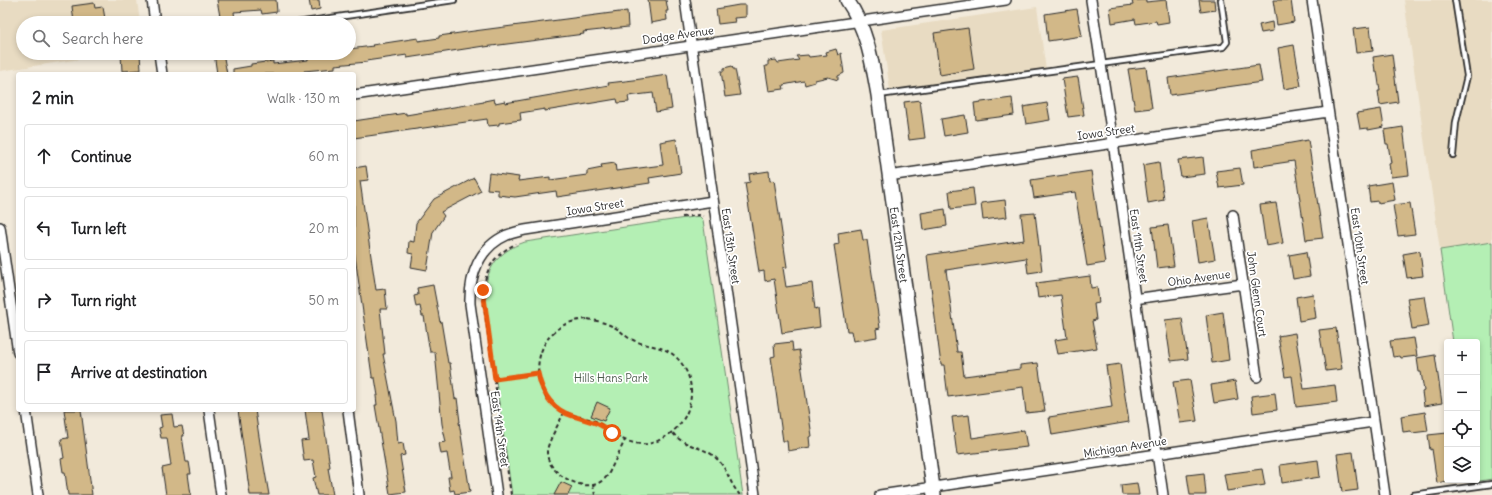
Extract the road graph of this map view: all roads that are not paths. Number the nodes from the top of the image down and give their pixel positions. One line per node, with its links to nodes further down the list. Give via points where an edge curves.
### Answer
1 (152, 0): 11 (street)
2 (454, 0): 10 (lane)
3 (685, 0): 14 (street, East 13th Street)
4 (847, 0): 13 (street, East 12th Street)
5 (1006, 0): 13 (street, Dodge Avenue)
6 (1091, 0): 16 (street, East 11th Street)
7 (1221, 0): 16 (lane, via 1227,42 1223,47)
8 (1312, 0): 20 (street, East 10th Street)
9 (1455, 0): 22 (lane, via 1466,76)
10 (437, 1): 12 (lane)
11 (154, 16)
12 (342, 16)
13 (859, 21): 14 (street, Dodge Avenue); 19 (street, East 12th Street, via 866,36)
14 (690, 46): 18 (street, Dodge Avenue); 24 (street, East 13th Street)
15 (160, 60): 17 (street)
16 (1101, 65): 19 (lane); 21 (street, East 11th Street)
17 (162, 72)
18 (356, 95)
19 (878, 95): 23 (street, East 12th Street)
20 (1328, 112): 21 (street, Iowa Street); 35 (street, East 10th Street)
21 (1113, 142): 23 (street, Iowa Street); 29 (street, East 11th Street)
22 (1452, 155)
23 (888, 176): 38 (street, East 12th Street)
24 (713, 201): 27 (street, Iowa Street, via 525,230 507,235); 43 (street, East 13th Street)
25 (1233, 215): 28 (street, John Glenn Court)
26 (0, 226): 30 (street)
27 (486, 250): 42 (street, East 14th Street, via 472,275 470,304)
28 (1243, 284): 29 (street, Ohio Avenue); 31 (street, John Glenn Court)
29 (1134, 299): 36 (street, East 11th Street)
30 (16, 340)
31 (1257, 377)
32 (26, 412): 39 (street)
33 (209, 412): 40 (street)
34 (348, 412): 41 (street)
35 (1374, 422): 36 (street, Michigan Avenue); 46 (street, East 10th Street)
36 (1158, 454): 38 (street, Michigan Avenue); 45 (street, East 11th Street)
37 (1492, 484): 47 (lane)
38 (933, 491): 44 (street, Michigan Avenue)
39 (38, 495)
40 (221, 495)
41 (359, 495)
42 (497, 495)
43 (755, 495)
44 (880, 495)
45 (1163, 495)
46 (1385, 495)
47 (1413, 495)

